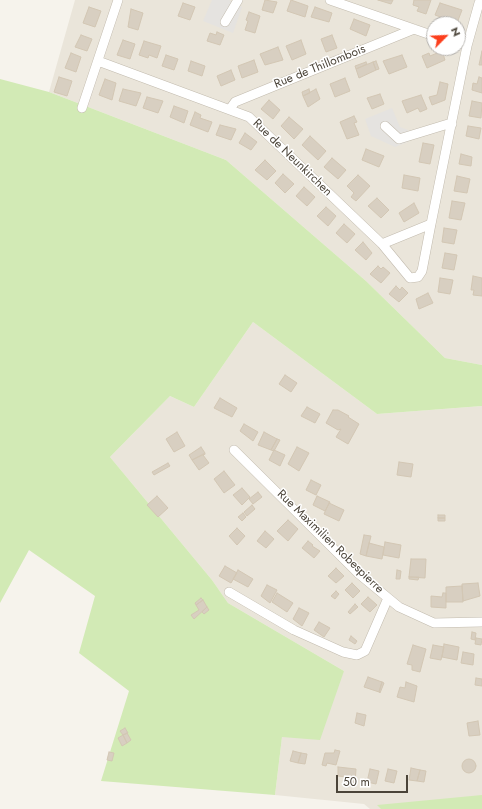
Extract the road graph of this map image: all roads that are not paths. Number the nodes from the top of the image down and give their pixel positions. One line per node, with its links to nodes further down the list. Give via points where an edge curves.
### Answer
1 (118, 0): 10 (street)
2 (238, 0): 5 (street)
3 (330, 0): 6 (street)
4 (478, 3): 8 (street, Rue de Neunkirchen)
5 (225, 22)
6 (414, 29): 7 (street); 12 (street, Rue de Thillombois, via 235,102)
7 (426, 33)
8 (466, 34)
9 (461, 56): 13 (street, Rue de Neunkirchen)
10 (98, 61): 11 (street); 12 (street, Rue de Neunkirchen)
11 (82, 108)
12 (230, 109): 16 (street, Rue de Neunkirchen, via 250,117)
13 (452, 124): 14 (street, via 399,139); 15 (street, Rue de Neunkirchen)
14 (385, 126)
15 (431, 224): 16 (street); 16 (street, Rue de Neunkirchen, via 422,271 418,277 410,278)
16 (382, 244)
17 (234, 450): 19 (street, Rue Maximilien Robespierre, via 359,574)
18 (229, 592): 19 (street, via 294,630 343,652 357,655 365,651)
19 (388, 598): 20 (street, Rue Maximilien Robespierre, via 399,607 434,623)
20 (482, 622)

